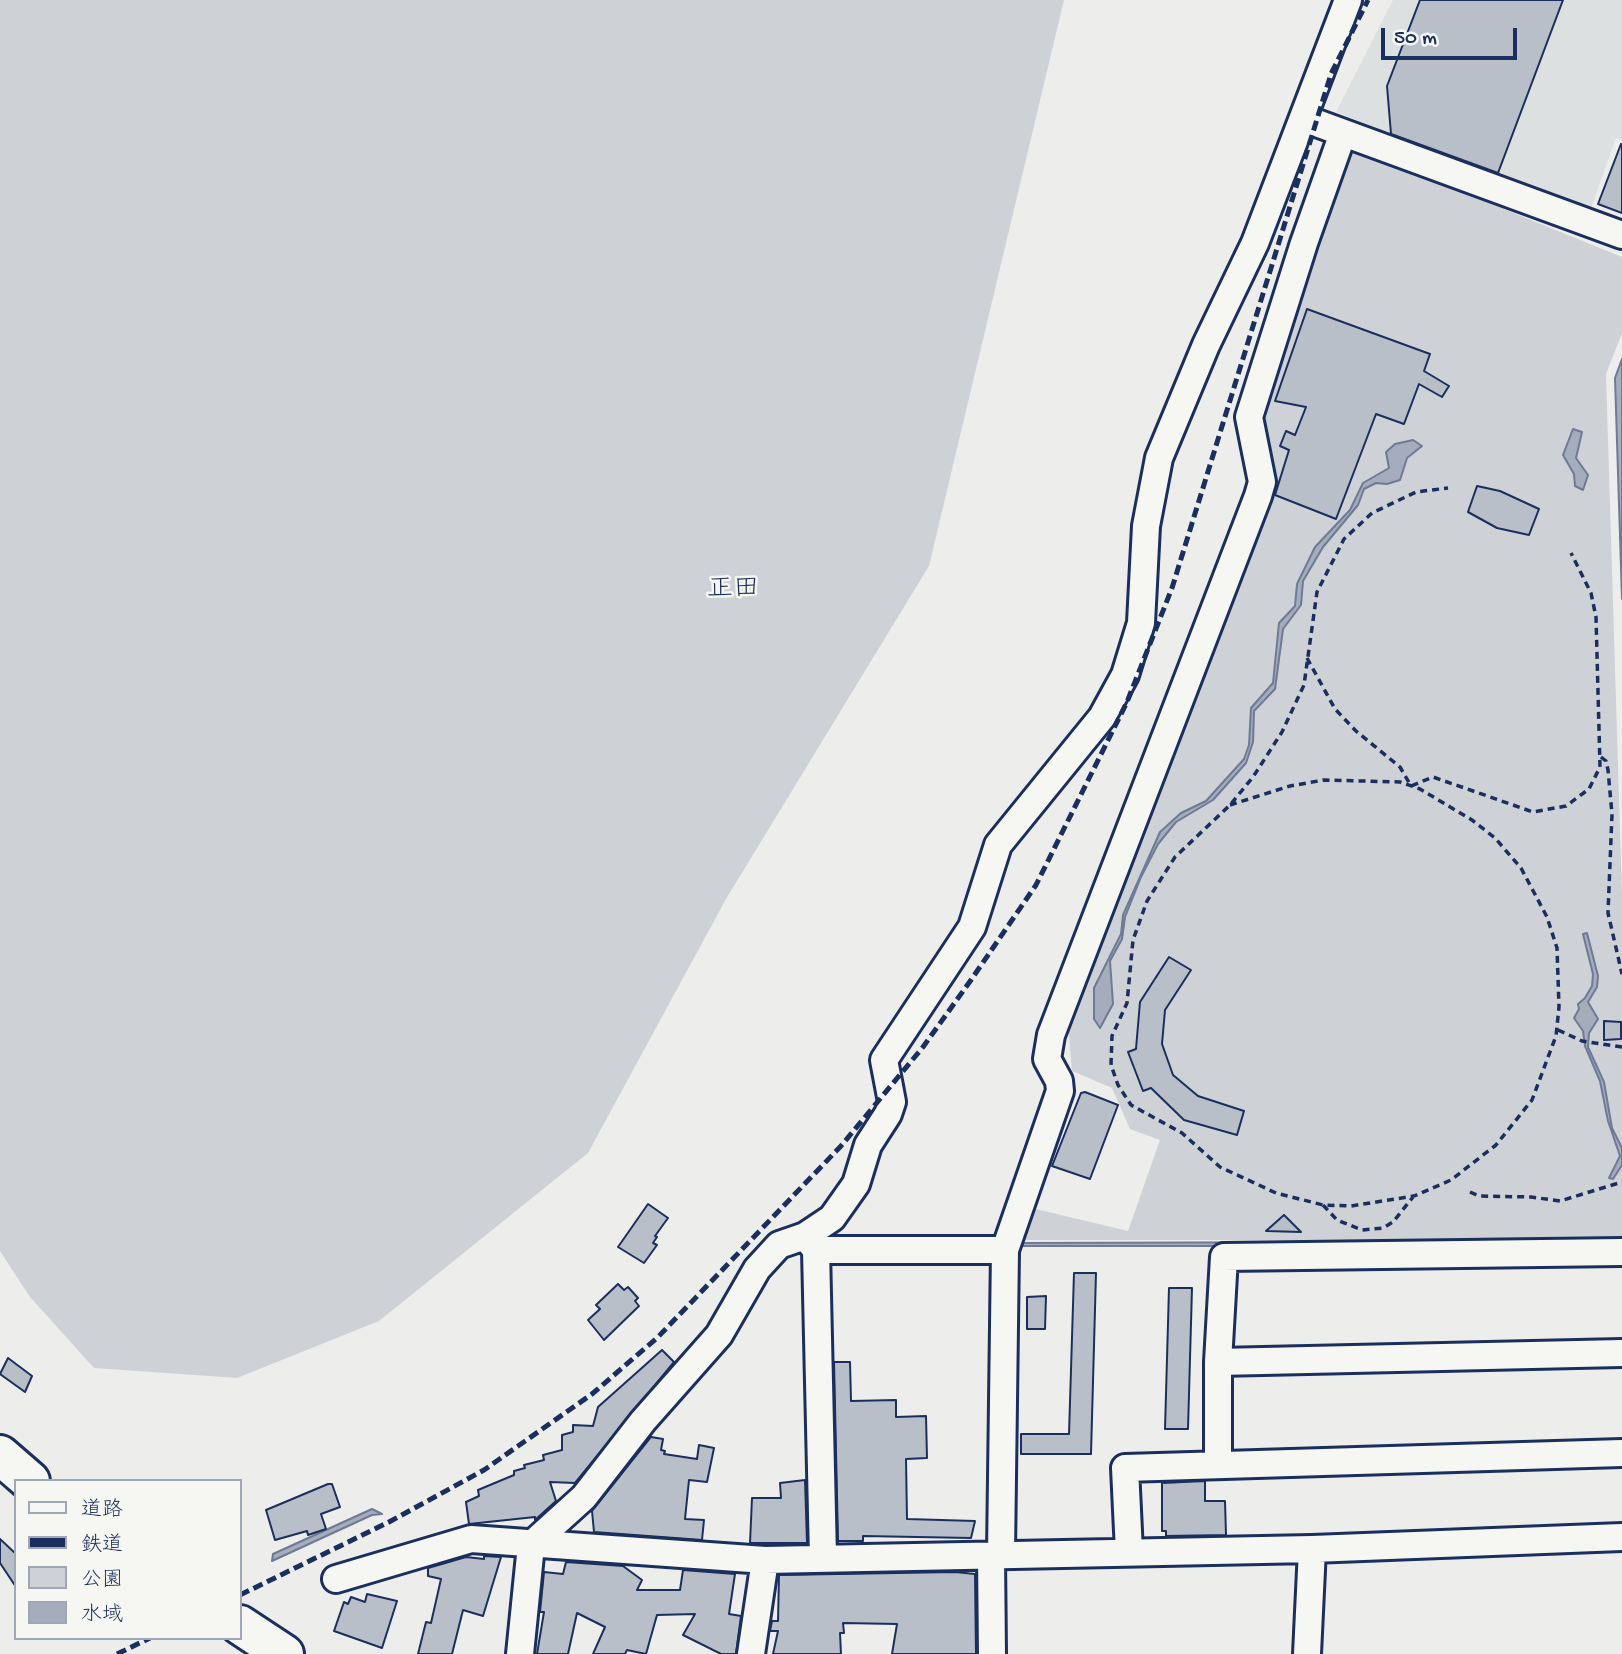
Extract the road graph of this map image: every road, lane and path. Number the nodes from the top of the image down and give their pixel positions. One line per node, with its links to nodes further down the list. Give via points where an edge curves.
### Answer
1 (1348, 0): 2 (street)
2 (1303, 118): 3 (street); 18 (street, via 1255,243 1159,458 1146,527 1141,623 1125,675 1102,717 998,845 972,927 884,1059 892,1102 868,1145 856,1184)
3 (1343, 133): 4 (street); 19 (street, via 1249,417 1262,482 1258,496 1051,1035 1047,1059 1060,1091)
4 (1622, 235)
5 (1448, 488): 7 (path, via 1416,492 1373,513 1344,539 1317,593)
6 (1571, 553): 8 (path, via 1591,593 1596,617)
7 (1307, 657): 9 (path, via 1335,709 1400,767); 10 (path, via 1304,685 1282,732)
8 (1600, 757): 9 (path, via 1589,789 1576,801 1549,811 1533,812 1433,776); 11 (path, via 1606,761 1612,814 1608,913)
9 (1411, 786): 10 (path, via 1353,778 1324,780); 12 (path, via 1472,820 1521,867 1557,948)
10 (1230, 805): 17 (path, via 1175,857 1147,901 1133,940 1127,1003 1112,1037 1111,1065 1131,1105 1182,1133 1220,1167 1276,1193)
11 (1622, 974)
12 (1557, 1029): 13 (path, via 1582,1041); 16 (path, via 1532,1100 1513,1125 1478,1161 1451,1180)
13 (1622, 1047)
14 (1622, 1182): 15 (path, via 1560,1201)
15 (1470, 1192)
16 (1414, 1196): 17 (path, via 1351,1206); 17 (path, via 1383,1228 1362,1230 1336,1220)
17 (1323, 1205)
18 (811, 1243): 19 (street); 28 (street, via 779,1245 757,1269 719,1335 584,1497); 32 (street)
19 (1005, 1250): 31 (street)
20 (1622, 1252): 22 (street, via 1224,1257)
21 (1622, 1353): 22 (street)
22 (1219, 1362): 25 (street)
23 (1622, 1453): 25 (street)
24 (0, 1455): 26 (highway)
25 (1218, 1463): 30 (street, via 1125,1468)
26 (28, 1479)
27 (1622, 1537): 29 (street)
28 (531, 1545): 33 (street); 34 (street, via 471,1539); 37 (street)
29 (1312, 1549): 30 (street); 40 (street)
30 (1129, 1552): 31 (street)
31 (996, 1554): 32 (street); 39 (street)
32 (822, 1558): 33 (street)
33 (765, 1560): 38 (street)
34 (337, 1579)
35 (242, 1626): 36 (highway)
36 (284, 1654)
37 (520, 1654)
38 (751, 1654)
39 (992, 1654)
40 (1307, 1654)

